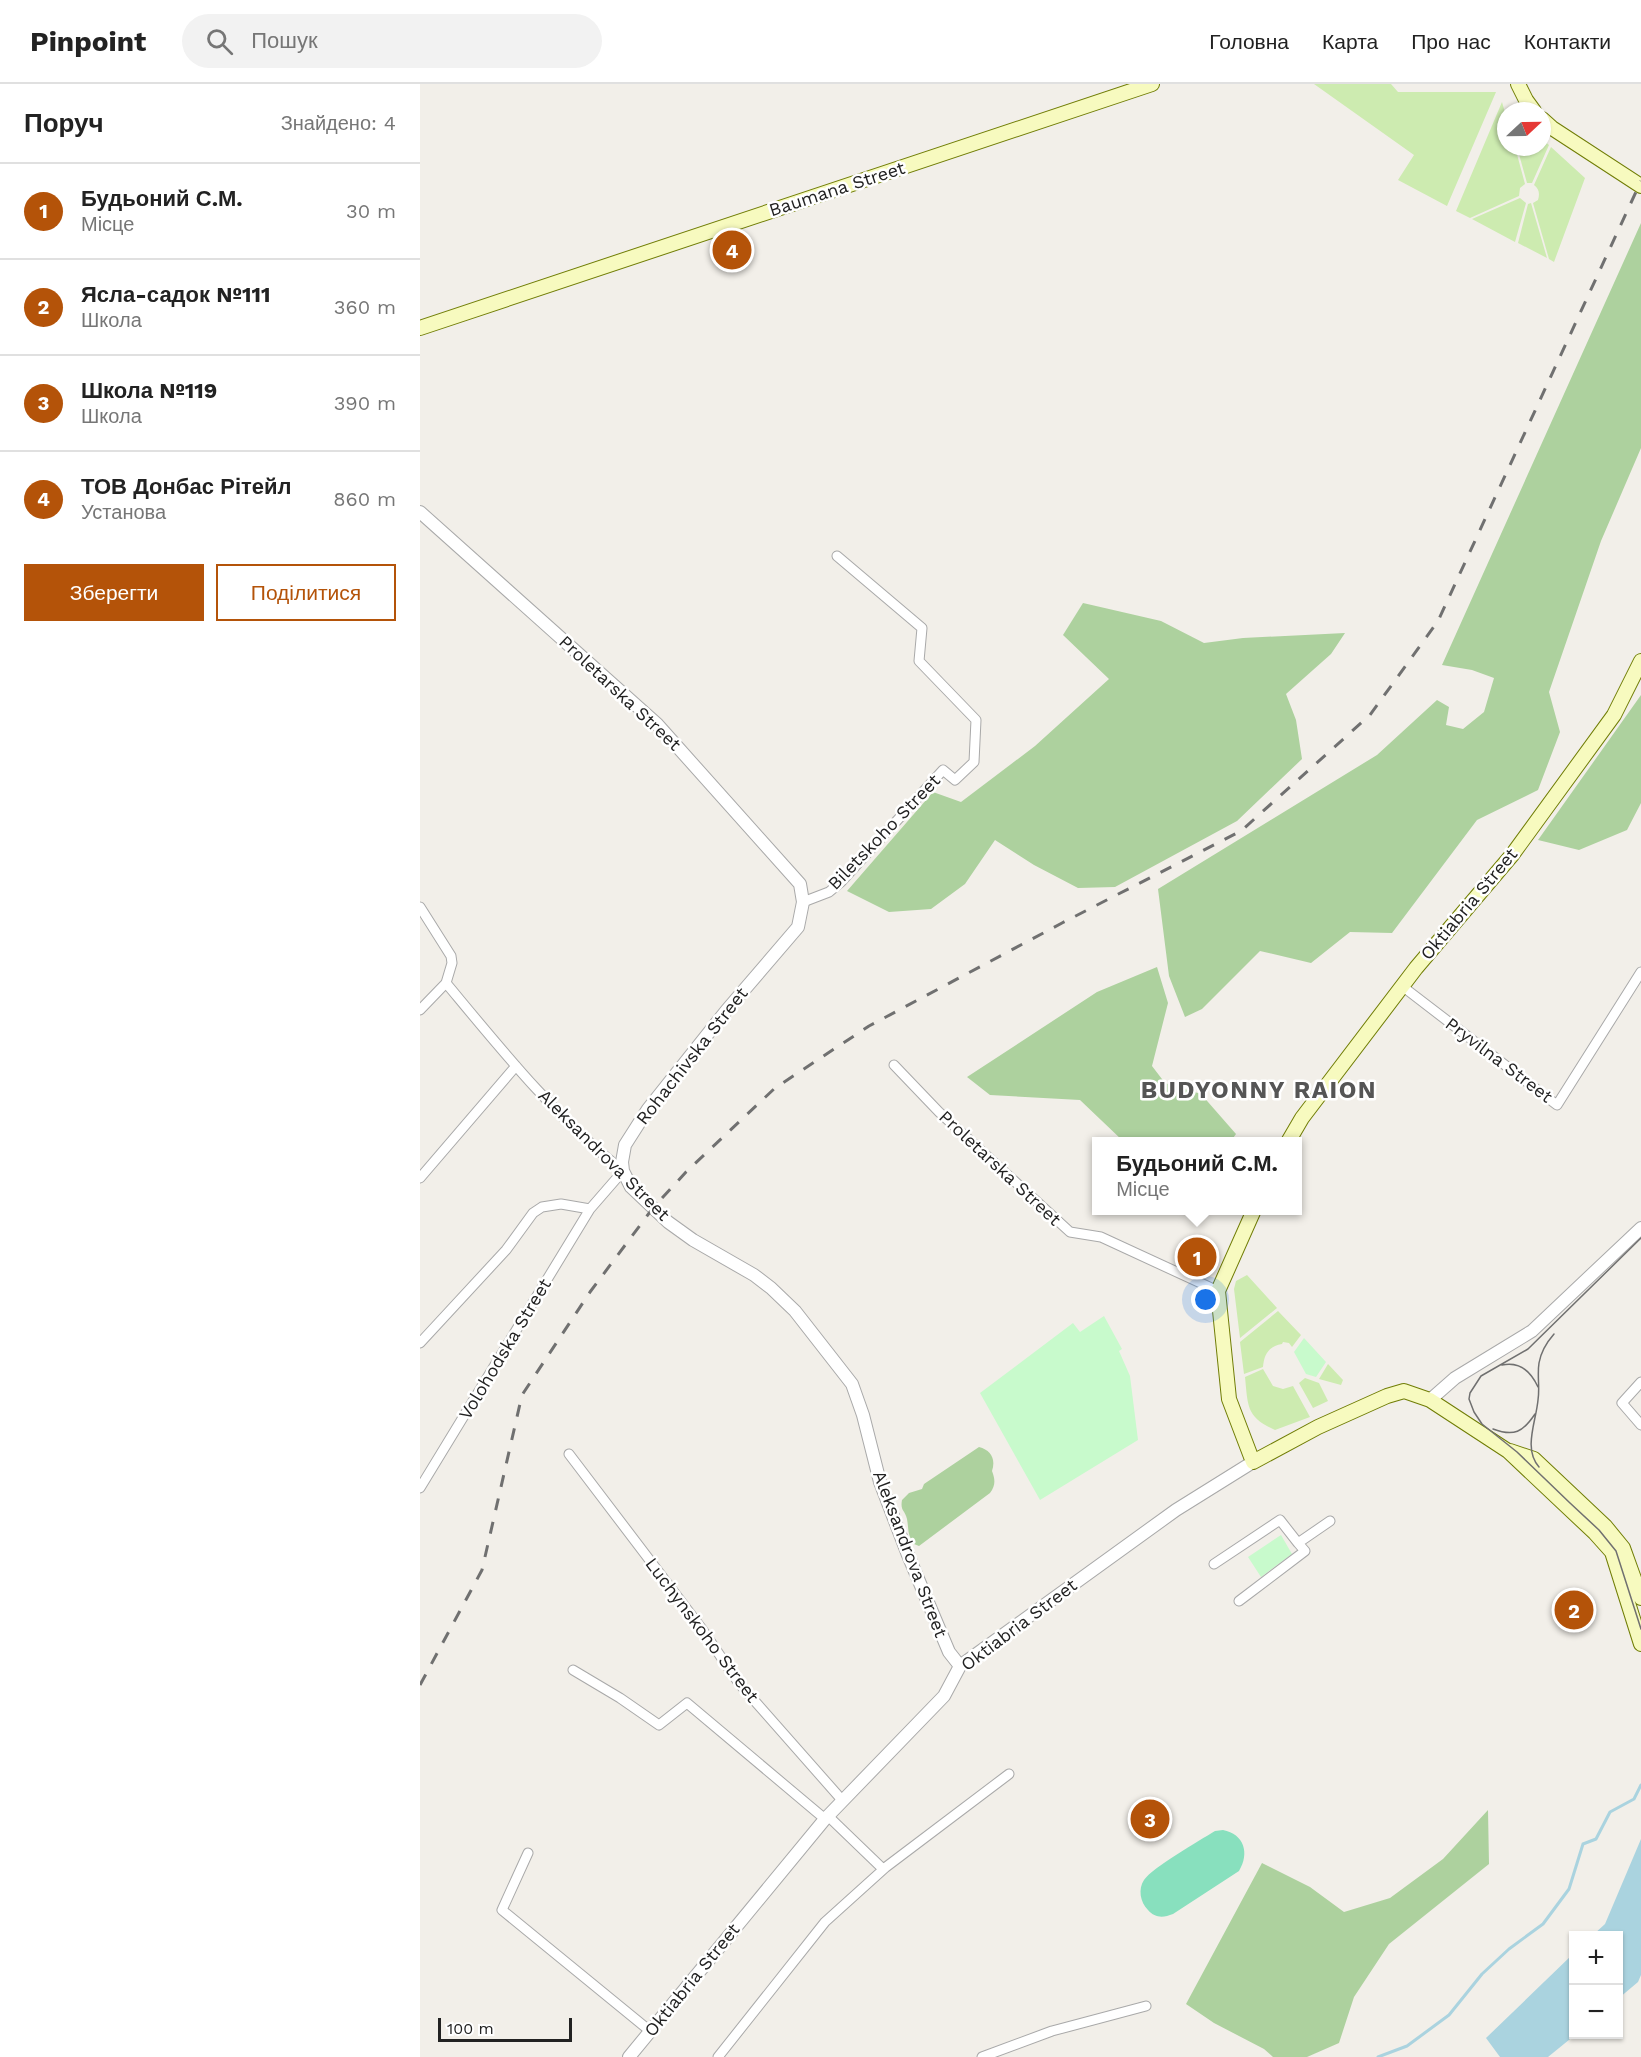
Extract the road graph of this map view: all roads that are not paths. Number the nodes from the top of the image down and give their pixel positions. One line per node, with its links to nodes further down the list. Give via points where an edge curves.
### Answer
1 (1152, 84): 6 (main road, Baumana Street)
2 (1518, 84): 3 (main road)
3 (1527, 102)
4 (1551, 127): 5 (main road)
5 (1641, 186)
6 (420, 328)
7 (420, 512): 10 (street, Proletarska Street, via 657,724 800,884)
8 (837, 556): 10 (street, Biletskoho Street, via 922,627 919,661 976,720 974,762 955,780 943,770 842,882)
9 (1641, 661): 14 (main road, Oktiabria Street, via 1614,715 1512,855)
10 (803, 902): 19 (street, Rohachivska Street, via 798,927 648,1109 625,1145)
11 (420, 907): 13 (street, via 451,956)
12 (1641, 972): 14 (street, Pryvilna Street, via 1557,1105)
13 (446, 983): 15 (street); 17 (street, Aleksandrova Street)
14 (1402, 986): 18 (main road, Oktiabria Street)
15 (420, 1010)
16 (894, 1065): 24 (street, Proletarska Street, via 939,1112 1070,1232 1101,1238)
17 (516, 1066): 19 (street, Aleksandrova Street, via 593,1147); 20 (street)
18 (1291, 1137)
19 (623, 1171): 21 (street); 39 (street, Aleksandrova Street, via 631,1187 668,1222 771,1288 795,1311 852,1384 880,1482 949,1652)
20 (420, 1178)
21 (590, 1209): 25 (street, via 561,1204 533,1213 506,1250); 31 (street, Volohodska Street)
22 (1252, 1215): 24 (main road)
23 (1641, 1228): 27 (street, via 1533,1331 1455,1378)
24 (1218, 1291): 30 (main road, via 1229,1399)
25 (420, 1343)
26 (1641, 1382): 28 (street, via 1622,1403)
27 (1430, 1401): 30 (main road, via 1404,1391 1387,1396); 35 (main road, via 1508,1451 1595,1533)
28 (1641, 1425)
29 (569, 1454): 42 (street, Luchynskoho Street, via 738,1682)
30 (1253, 1462): 39 (street, Oktiabria Street, via 1176,1510)
31 (420, 1488)
32 (1330, 1521): 33 (street)
33 (1298, 1543): 34 (street, via 1280,1521); 37 (street, via 1305,1551)
34 (1214, 1564)
35 (1631, 1575): 36 (main road); 38 (main road)
36 (1641, 1598)
37 (1239, 1601)
38 (1641, 1644)
39 (960, 1666): 42 (street, Oktiabria Street, via 944,1696)
40 (573, 1670): 43 (street, via 659,1725 687,1703)
41 (1009, 1774): 45 (street)
42 (842, 1800): 43 (street, Oktiabria Street)
43 (827, 1818): 45 (street); 47 (street, Oktiabria Street)
44 (528, 1853): 47 (street, via 502,1910)
45 (883, 1869): 49 (street, via 825,1922)
46 (1146, 2006): 50 (street, via 1052,2031)
47 (650, 2031): 48 (street, Oktiabria Street)
48 (629, 2057)
49 (718, 2057)
50 (982, 2057)

